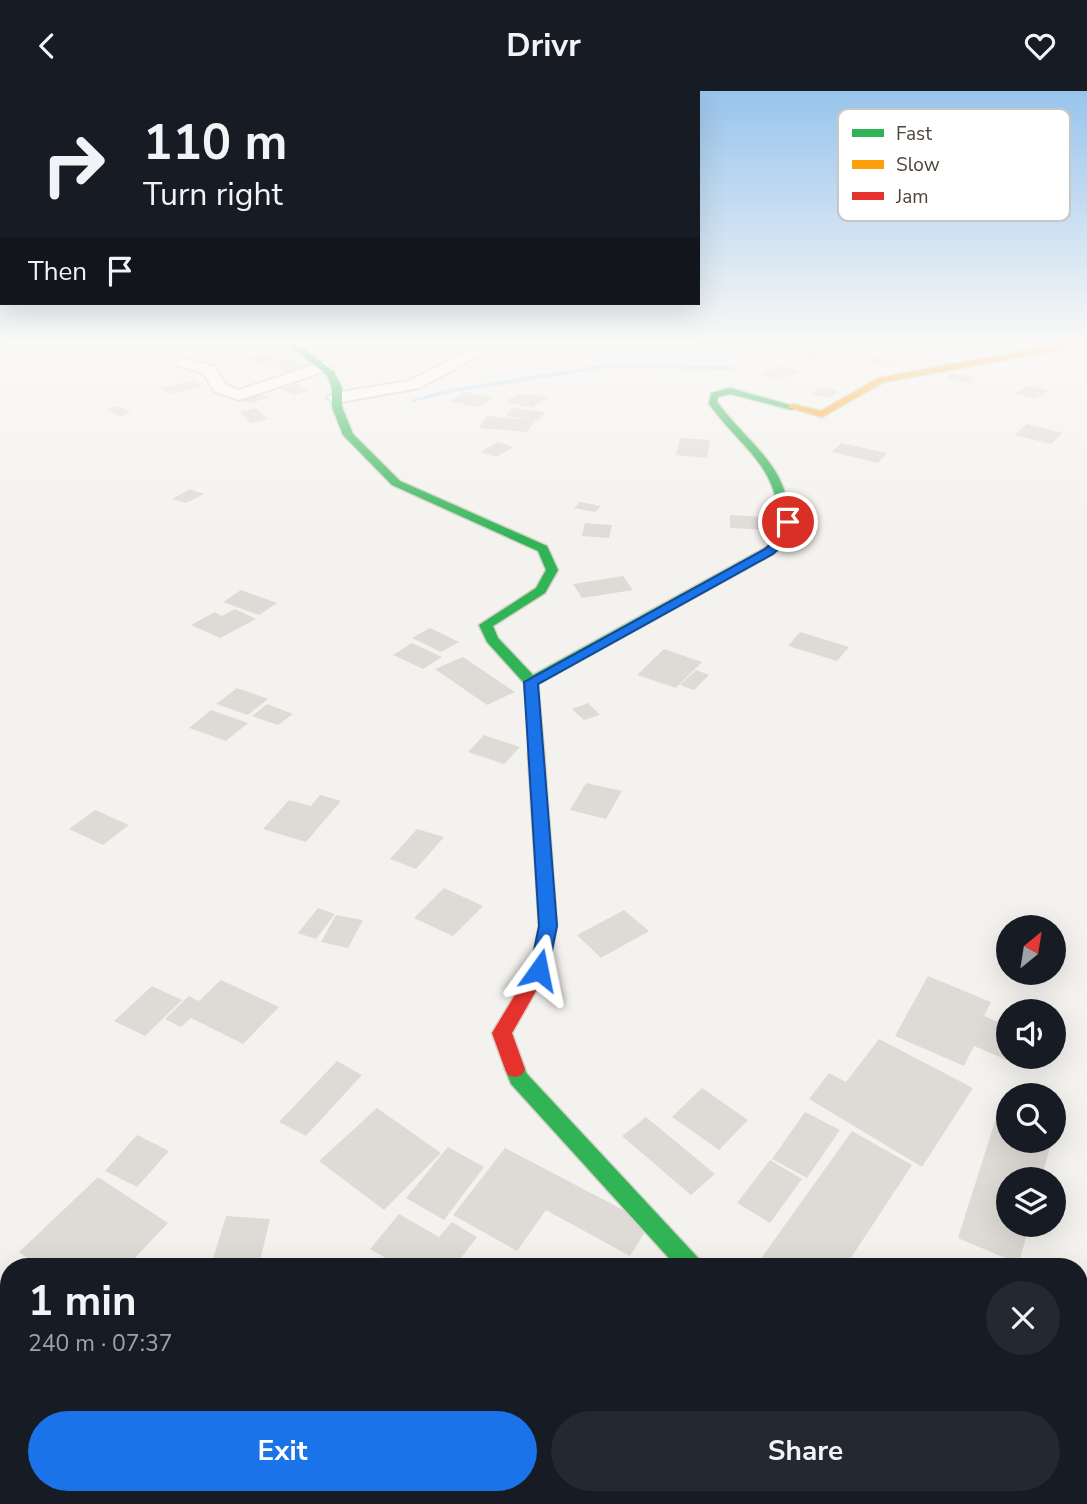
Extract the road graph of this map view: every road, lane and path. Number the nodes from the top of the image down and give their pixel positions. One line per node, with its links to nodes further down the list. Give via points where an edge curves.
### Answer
1 (337, 407): 5 (main road, via 348,435 396,483 543,549 552,570 541,590 486,625 492,639)
2 (715, 407): 5 (main road, via 757,450 783,491 786,537 769,551)
3 (794, 407): 4 (main road, via 822,414)
4 (834, 407)
5 (531, 682): 6 (main road, via 548,926 539,970 502,1033 518,1078)
6 (684, 1258)

